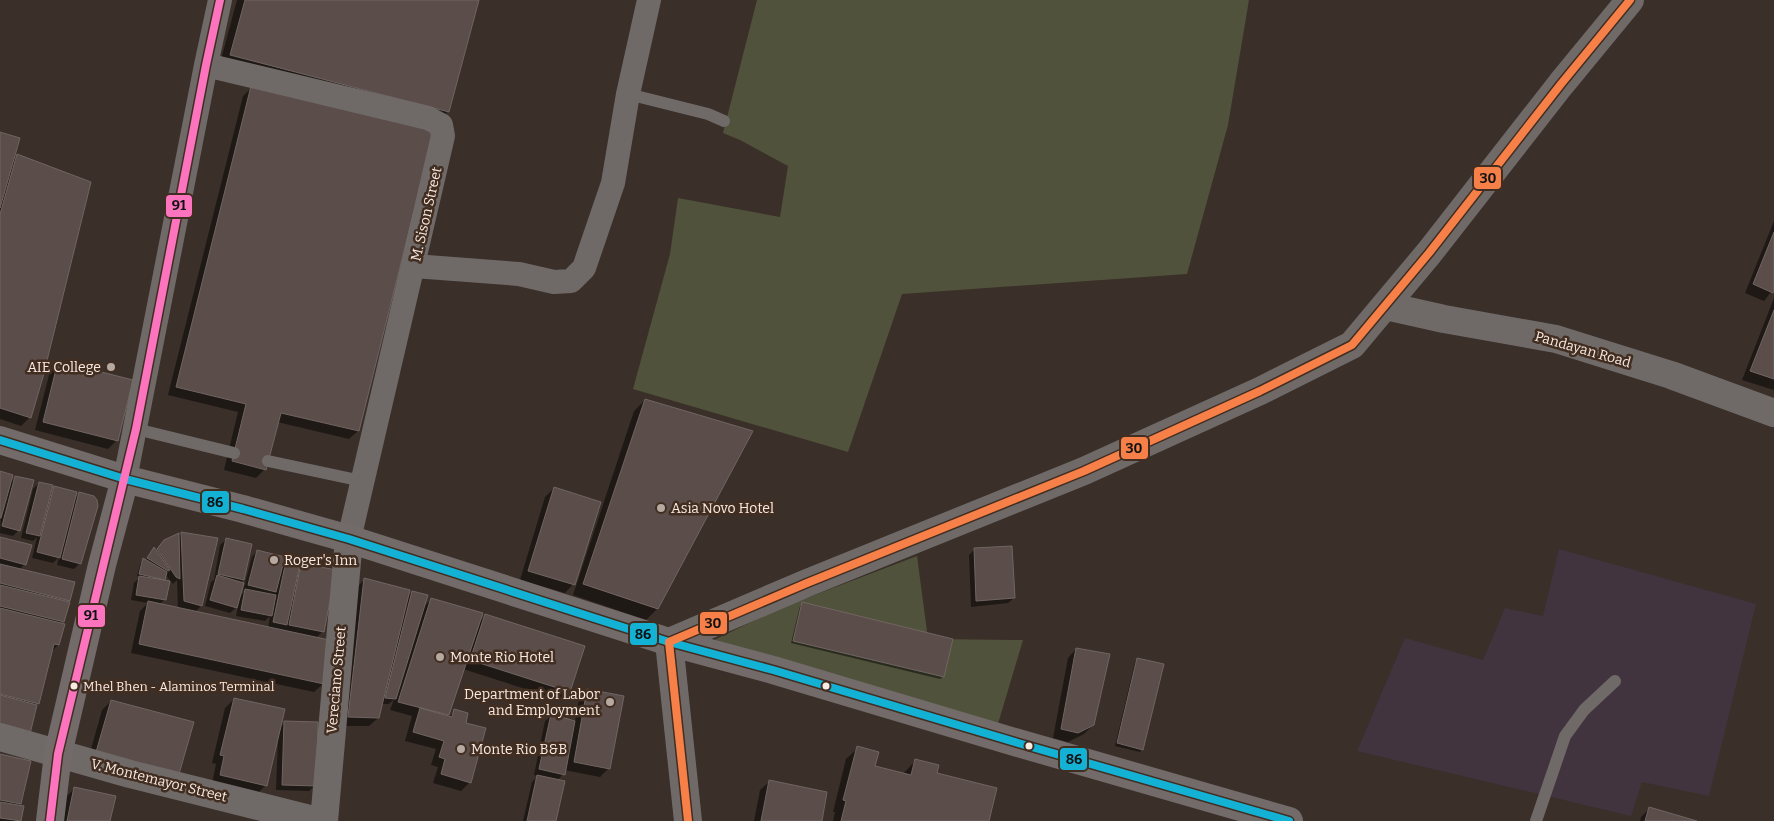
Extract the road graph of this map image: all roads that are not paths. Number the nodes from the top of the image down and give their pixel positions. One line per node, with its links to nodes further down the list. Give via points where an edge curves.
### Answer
1 (220, 0): 4 (street)
2 (649, 0): 5 (street)
3 (1627, 1): 8 (street)
4 (206, 65): 7 (street, M. Sison Street, via 428,118 441,125 443,136); 10 (street)
5 (628, 94): 6 (lane); 7 (street, via 612,182 584,268 571,281 554,282 519,274)
6 (724, 121)
7 (414, 266): 15 (street, M. Sison Street)
8 (1386, 306): 9 (street, Pandayan Road, via 1556,339 1671,375); 17 (street, via 1352,345 1260,390 1084,471)
9 (1774, 413)
10 (136, 429): 12 (lane); 14 (street)
11 (0, 440): 14 (main road)
12 (234, 452)
13 (268, 461): 15 (lane)
14 (125, 479): 16 (main road); 20 (main road)
15 (362, 481): 16 (street, M. Sison Street)
16 (349, 539): 17 (main road); 23 (street, Vereciano Street)
17 (669, 642): 24 (street); 25 (main road)
18 (1615, 680): 26 (lane, via 1584,710 1565,736)
19 (0, 737): 20 (street, V. Montemayor Street)
20 (58, 754): 21 (main road); 22 (street, V. Montemayor Street)
21 (50, 821)
22 (318, 821)
23 (324, 821)
24 (688, 821)
25 (1289, 821)
26 (1536, 821)

